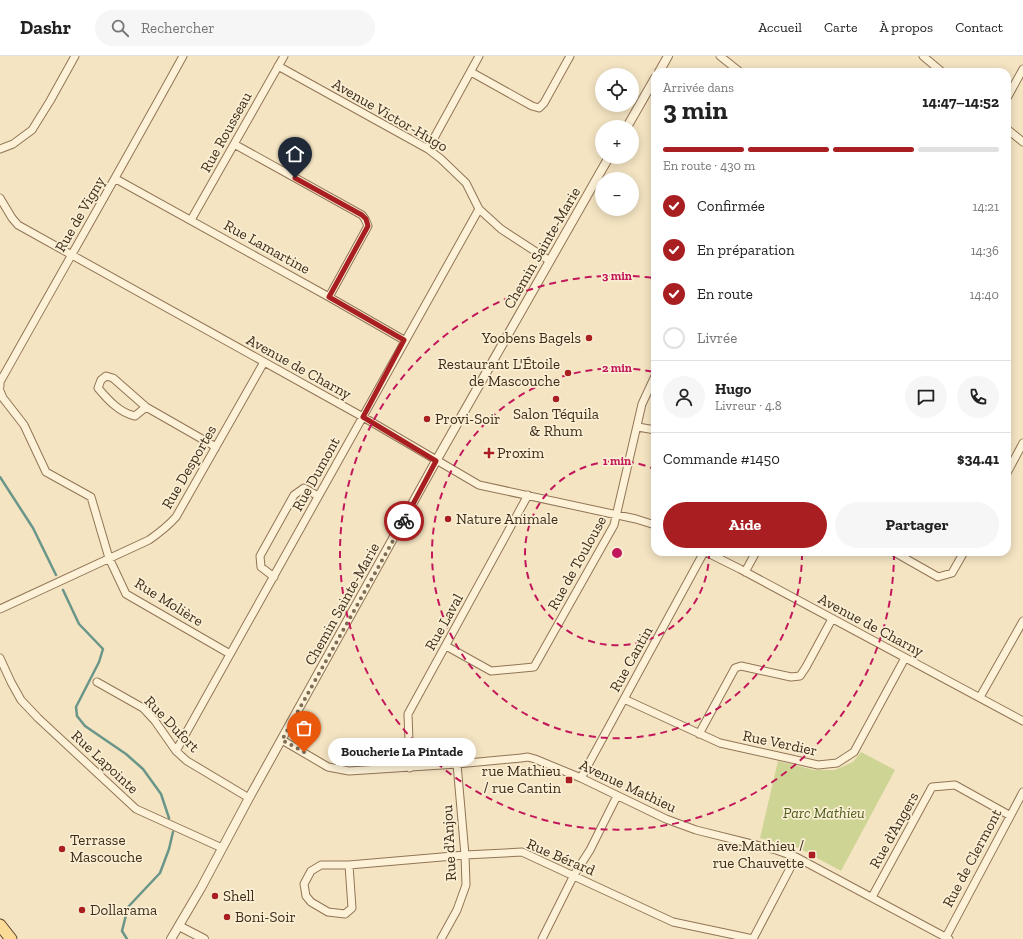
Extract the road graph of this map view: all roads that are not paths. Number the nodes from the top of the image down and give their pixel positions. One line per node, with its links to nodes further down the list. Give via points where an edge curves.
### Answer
1 (75, 56): 22 (street, via 32,130)
2 (183, 56): 24 (street, Rue de Vigny)
3 (284, 56): 9 (street, Rue Rousseau)
4 (479, 56): 14 (street)
5 (570, 56): 14 (street, via 539,108)
6 (668, 56): 10 (street)
7 (720, 56): 11 (street)
8 (923, 56): 12 (street)
9 (278, 66): 20 (street, Rue Rousseau); 21 (street, Avenue Victor-Hugo)
10 (661, 68)
11 (735, 68)
12 (937, 68)
13 (1023, 70): 16 (street)
14 (471, 72): 21 (street)
15 (651, 85): 17 (street)
16 (1011, 91)
17 (631, 120)
18 (1011, 132): 19 (street)
19 (1023, 142)
20 (234, 144): 27 (street, Rue Rousseau); 30 (street, via 366,219 368,226)
21 (428, 149): 26 (street, Avenue Victor-Hugo, via 466,183)
22 (0, 150)
23 (606, 164): 29 (street, Chemin Sainte-Marie)
24 (116, 179): 27 (street, Rue Lamartine); 28 (street, Rue de Vigny)
25 (0, 198): 28 (street, Avenue de Charny, via 18,225)
26 (479, 209): 29 (street, Avenue Victor-Hugo, via 501,228); 31 (street, Rue Dumont)
27 (191, 220): 30 (street, Rue Lamartine)
28 (71, 255): 32 (street, Avenue de Charny); 34 (street, Rue de Vigny)
29 (550, 261): 42 (street, Chemin Sainte-Marie)
30 (329, 297): 31 (street, Rue Lamartine)
31 (404, 340): 37 (street, Rue Dumont)
32 (264, 362): 37 (street, Avenue de Charny); 41 (street, Rue Desportes)
33 (651, 385): 38 (street, Rue de Toulouse, via 642,404)
34 (0, 386)
35 (0, 391): 53 (street, via 24,425 46,472 91,497)
36 (146, 407): 36 (street, via 113,378 106,376 101,380 98,388 126,414 135,416); 41 (street)
37 (363, 417): 42 (street, Avenue de Charny); 45 (street, Rue Dumont)
38 (638, 426): 39 (street); 46 (street, Rue de Toulouse)
39 (651, 429)
40 (1023, 443): 43 (street)
41 (216, 447): 53 (street, Rue Desportes, via 170,524 148,540)
42 (436, 461): 44 (street, Avenue de Charny, via 479,485); 68 (street, Chemin Sainte-Marie)
43 (1011, 466)
44 (528, 495): 46 (street, Avenue de Charny); 59 (street, Rue Laval)
45 (318, 496): 55 (street, Rue Dumont); 55 (street, via 304,488 294,495 260,556 261,567)
46 (617, 515): 47 (street, Avenue de Charny); 59 (street, Rue de Toulouse, via 614,525 534,667 491,671)
47 (651, 524)
48 (703, 556): 65 (street, Rue Cantin)
49 (713, 556): 54 (street, Avenue de Charny)
50 (754, 556): 54 (street)
51 (901, 556): 52 (street, via 938,577 952,573)
52 (962, 556)
53 (108, 558): 56 (street, Rue Desportes); 60 (street, Rue Molière, via 126,594)
54 (745, 572): 57 (street, Avenue de Charny)
55 (274, 577): 60 (street, Rue Dumont)
56 (0, 609)
57 (832, 619): 62 (street, Avenue de Charny); 67 (street, via 800,676 791,677 741,666 735,668)
58 (1023, 621): 64 (street)
59 (446, 646): 71 (street, Rue Laval, via 408,714)
60 (230, 654): 69 (street, Rue Dumont)
61 (0, 658): 77 (street, Rue Lapointe, via 21,700 136,809)
62 (905, 658): 64 (street, Avenue de Charny); 67 (street, Rue Verdier, via 854,752 837,763 818,765 720,743)
63 (97, 682): 69 (street, Rue Dufort, via 143,708)
64 (980, 698): 66 (street, Avenue de Charny)
65 (624, 699): 67 (street, Rue Verdier); 72 (street, Rue Cantin)
66 (1023, 721)
67 (699, 734)
68 (282, 740): 71 (street, Avenue Mathieu, via 328,767 349,771); 75 (street, Chemin Sainte-Marie)
69 (176, 751): 75 (street, Rue Dufort, via 187,761)
70 (457, 764): 71 (street, Avenue Mathieu); 72 (street, Avenue Mathieu, via 528,757); 78 (street, Rue d'Anjou)
71 (410, 768)
72 (581, 778): 74 (street, Avenue Mathieu)
73 (1023, 792): 76 (street, Rue de Clermont)
74 (617, 796): 79 (street, Avenue Mathieu, via 696,830); 81 (street, via 590,850)
75 (249, 798): 77 (street, Chemin Sainte-Marie)
76 (1010, 815): 82 (street, Rue d'Angers, via 955,785 932,786); 85 (street, Rue de Clermont)
77 (222, 848): 84 (street, Chemin Sainte-Marie)
78 (465, 855): 80 (street, Rue Bérard); 81 (street, Rue Bérard, via 522,852); 89 (street, Rue d'Anjou, via 466,885 457,910)
79 (796, 857): 82 (street, Avenue Mathieu); 91 (street)
80 (349, 865): 80 (street, Rue Bérard, via 321,865 311,872 304,884 306,896 328,912 344,914 352,908)
81 (574, 875): 90 (street); 91 (street, Rue Bérard, via 673,922)
82 (872, 898): 85 (street, Avenue Mathieu)
83 (0, 925): 86 (main road)
84 (180, 926): 87 (street, Chemin Sainte-Marie); 88 (street)
85 (947, 938)
86 (11, 939)
87 (171, 939)
88 (204, 939)
89 (441, 939)
90 (542, 939)
91 (753, 939)

